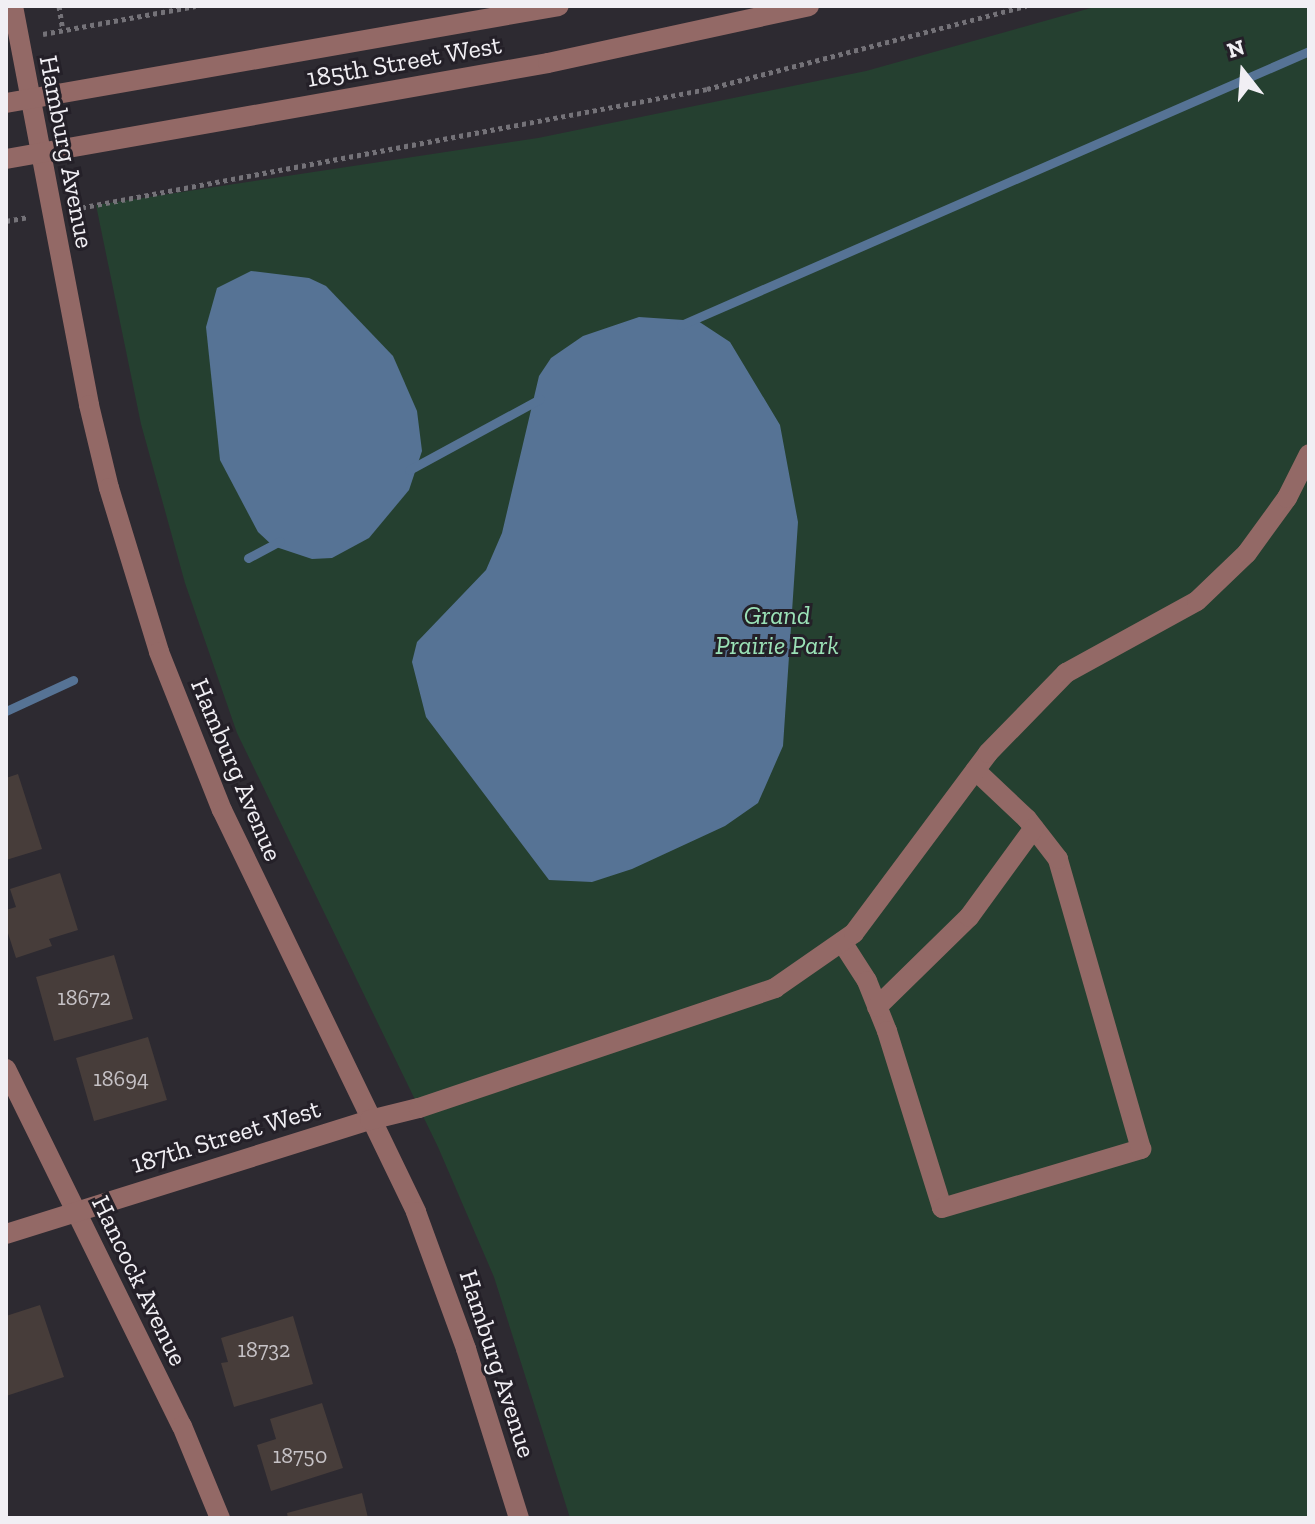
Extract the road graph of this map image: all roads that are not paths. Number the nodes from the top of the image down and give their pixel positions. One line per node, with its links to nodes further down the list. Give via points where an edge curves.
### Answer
1 (13, 6): 4 (street, Hamburg Avenue)
2 (559, 6): 4 (street, 185th Street West)
3 (809, 6): 6 (street, 185th Street West, via 562,60)
4 (28, 99): 5 (street, 185th Street West); 6 (street, Hamburg Avenue)
5 (6, 103)
6 (40, 154): 7 (street, 185th Street West); 14 (street, Hamburg Avenue, via 109,488 159,652 222,810)
7 (6, 159)
8 (1309, 454): 9 (street, 187th Street West, via 1287,498 1247,553 1197,601 1066,673)
9 (975, 770): 10 (street); 11 (street, 187th Street West)
10 (1034, 828): 12 (street, via 969,917); 12 (street, via 1058,859 1141,1149 942,1208)
11 (842, 942): 12 (street); 14 (street, 187th Street West, via 775,988 559,1064)
12 (877, 1007)
13 (6, 1069): 15 (street, Hancock Avenue)
14 (370, 1120): 15 (street, 187th Street West); 18 (street, Hamburg Avenue, via 443,1280)
15 (76, 1211): 16 (street, 187th Street West); 17 (street, Hancock Avenue, via 182,1426)
16 (6, 1234)
17 (220, 1518)
18 (519, 1518)

